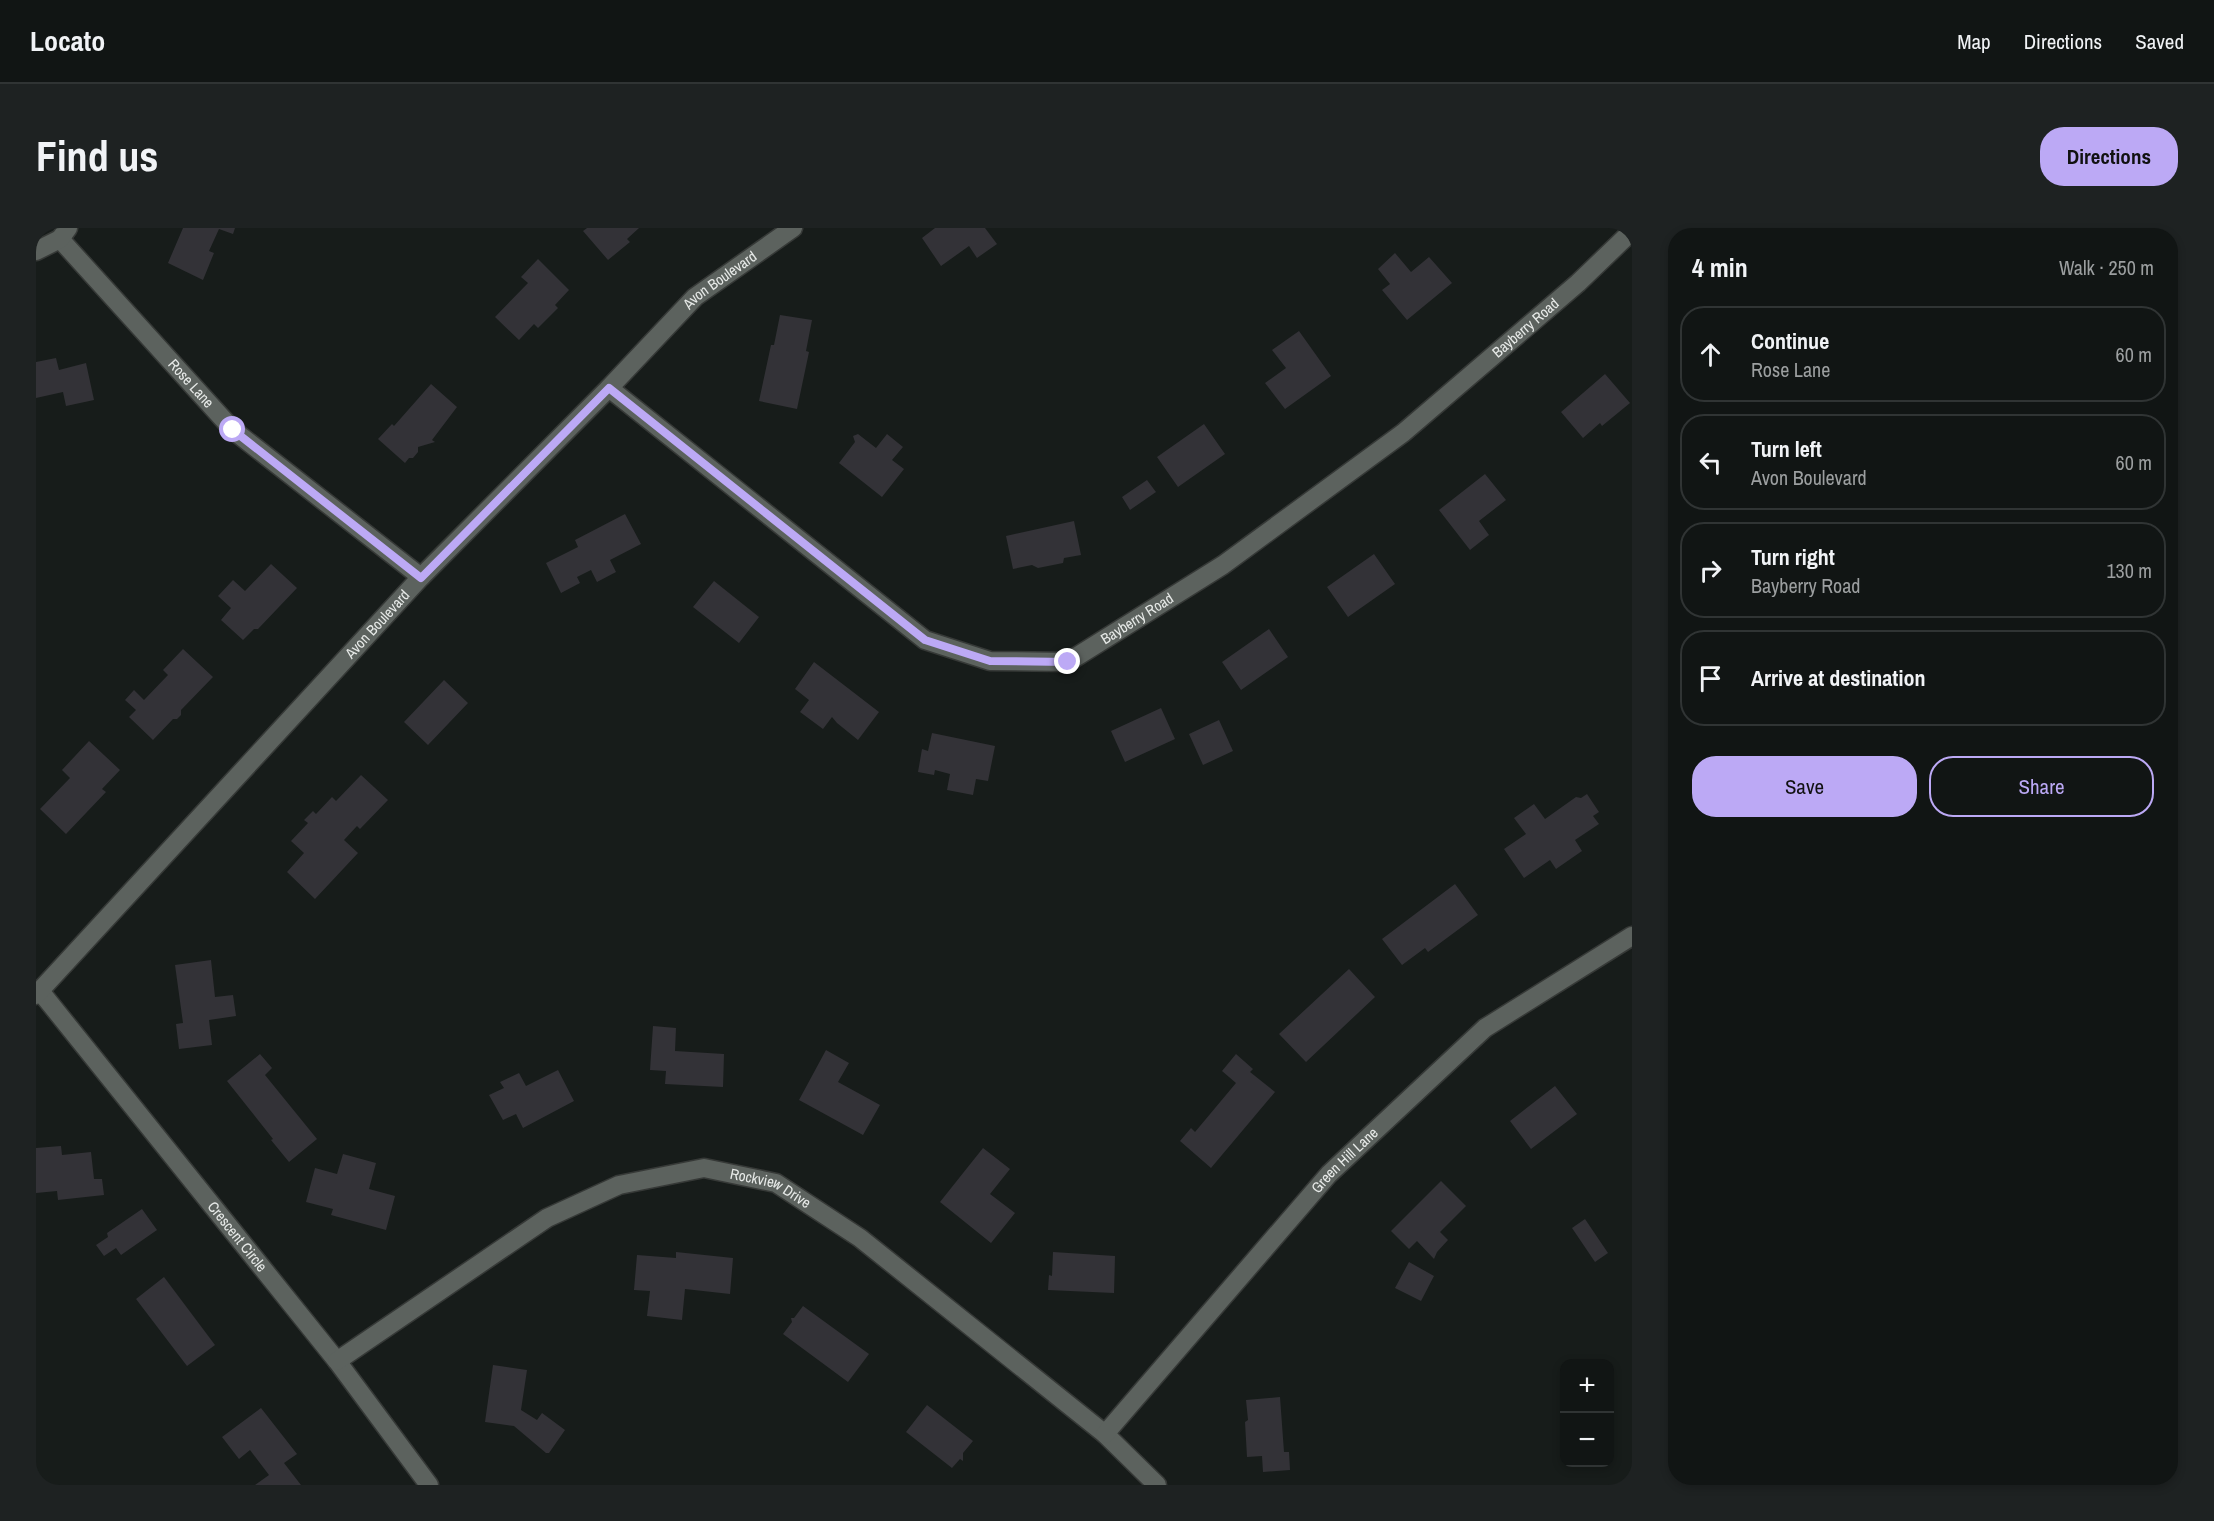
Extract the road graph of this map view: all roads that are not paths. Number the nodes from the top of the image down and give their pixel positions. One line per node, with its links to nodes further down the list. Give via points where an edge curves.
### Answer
1 (793, 228): 5 (street, Avon Boulevard, via 694,297)
2 (1632, 231): 5 (street, Bayberry Road, via 1578,283 1403,433 1223,565 1068,662 990,661 925,640)
3 (64, 233): 4 (street); 6 (street, Rose Lane, via 233,430)
4 (36, 251)
5 (609, 388): 6 (street, Avon Boulevard)
6 (421, 578): 8 (street, Avon Boulevard)
7 (1632, 936): 10 (street, Green Hill Lane, via 1485,1028 1329,1174)
8 (38, 993): 9 (street, Crescent Circle)
9 (337, 1361): 10 (street, Rockview Drive, via 547,1218 619,1185 704,1168 776,1183 860,1238); 11 (street, Crescent Circle)
10 (1105, 1434): 12 (street, Rockview Drive)
11 (429, 1485)
12 (1157, 1485)

